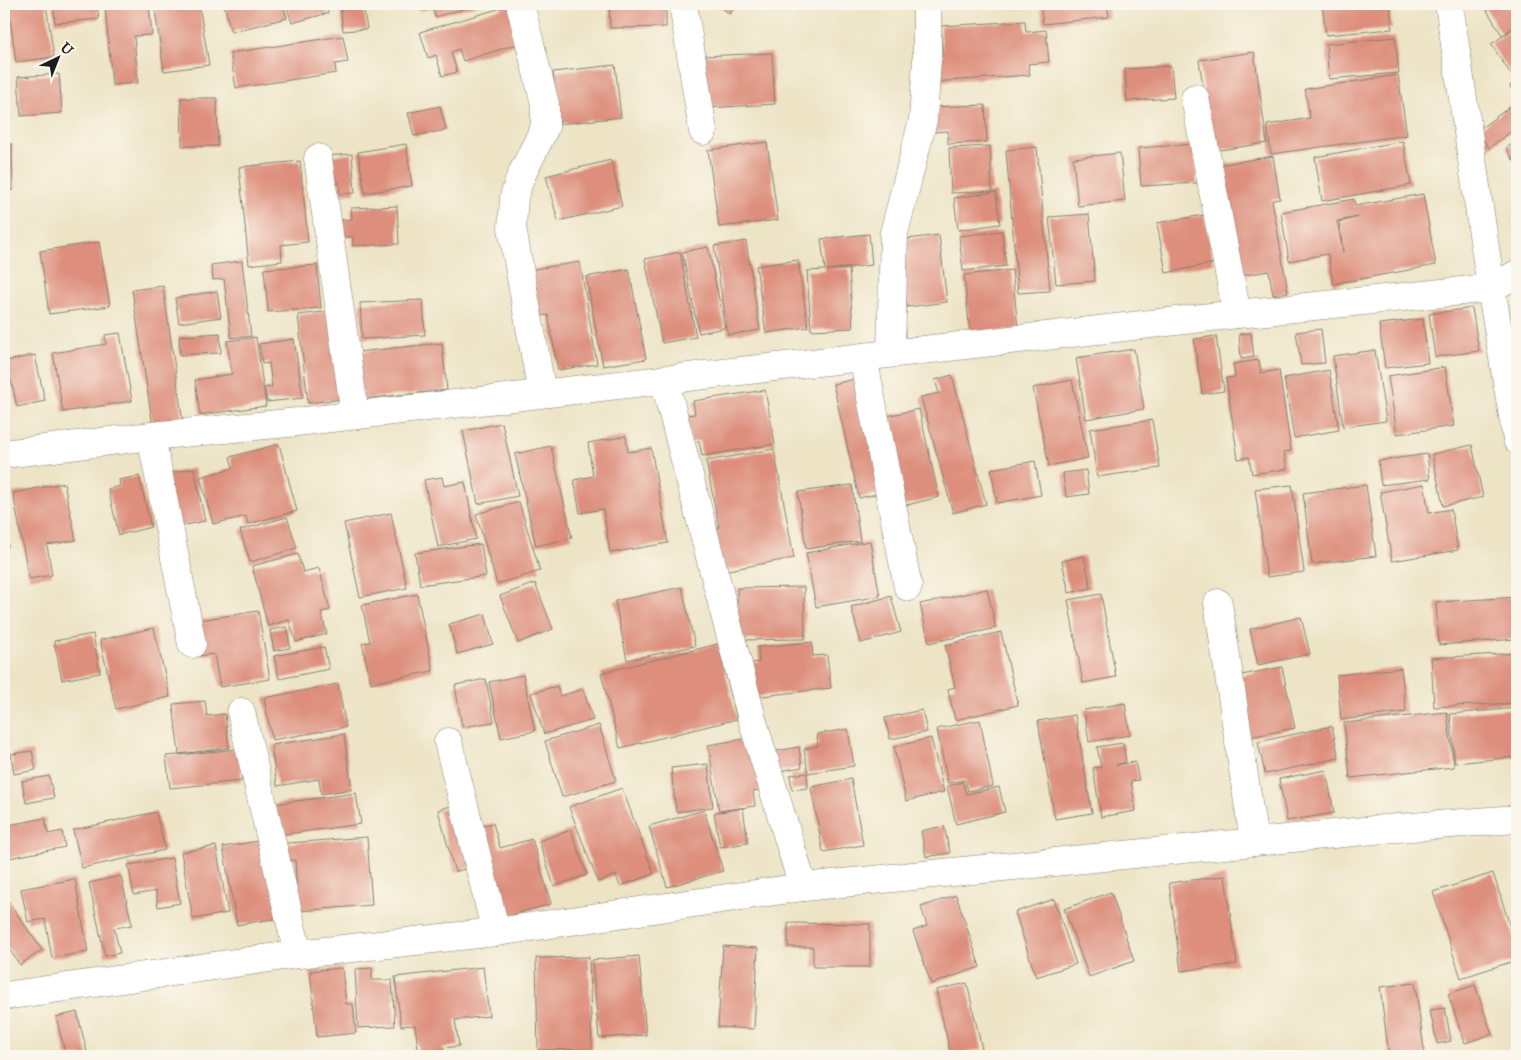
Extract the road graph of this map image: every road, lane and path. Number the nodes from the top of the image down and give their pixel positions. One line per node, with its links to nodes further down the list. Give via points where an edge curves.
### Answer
1 (520, 4): 14 (street, via 546,118 542,136 514,197 512,228)
2 (683, 4): 6 (street)
3 (927, 4): 11 (street, via 928,60 923,120 894,234)
4 (1449, 4): 9 (street)
5 (1194, 98): 10 (street)
6 (703, 131)
7 (318, 158): 15 (street)
8 (1517, 274): 9 (street)
9 (1491, 288): 10 (street); 17 (street)
10 (1237, 314): 11 (street)
11 (891, 353): 12 (street)
12 (863, 357): 13 (street); 19 (street)
13 (664, 379): 14 (street); 26 (street, via 752,719)
14 (542, 393): 15 (street)
15 (355, 415): 16 (street)
16 (151, 436): 18 (street); 21 (street)
17 (1517, 440)
18 (4, 454)
19 (908, 587)
20 (1218, 603): 25 (street)
21 (192, 644)
22 (241, 712): 28 (street)
23 (448, 742): 27 (street)
24 (1517, 818): 25 (street)
25 (1254, 842): 26 (street)
26 (803, 887): 27 (street)
27 (496, 932): 28 (street)
28 (298, 954): 29 (street)
29 (4, 996)

